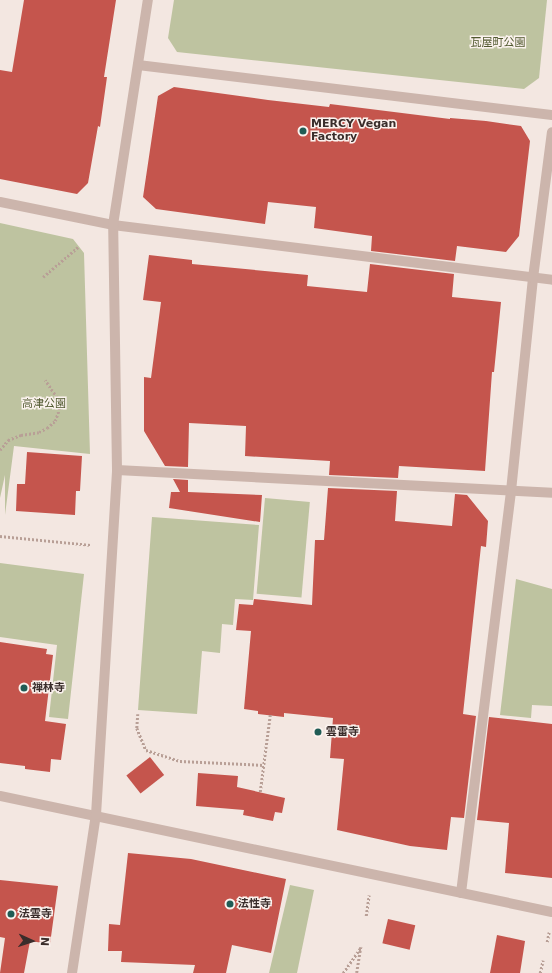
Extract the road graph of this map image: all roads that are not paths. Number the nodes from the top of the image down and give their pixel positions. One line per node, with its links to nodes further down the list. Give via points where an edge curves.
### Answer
1 (148, 0): 2 (street)
2 (138, 65): 3 (street); 6 (street)
3 (552, 115)
4 (552, 132): 7 (street)
5 (0, 202): 6 (street)
6 (113, 225): 7 (street); 9 (street)
7 (533, 278): 8 (street); 10 (street)
8 (552, 280)
9 (117, 470): 10 (street); 13 (street)
10 (511, 491): 11 (street); 14 (street)
11 (552, 493)
12 (0, 796): 13 (street)
13 (96, 815): 14 (street); 16 (street)
14 (460, 893): 15 (street)
15 (552, 912)
16 (72, 973)

